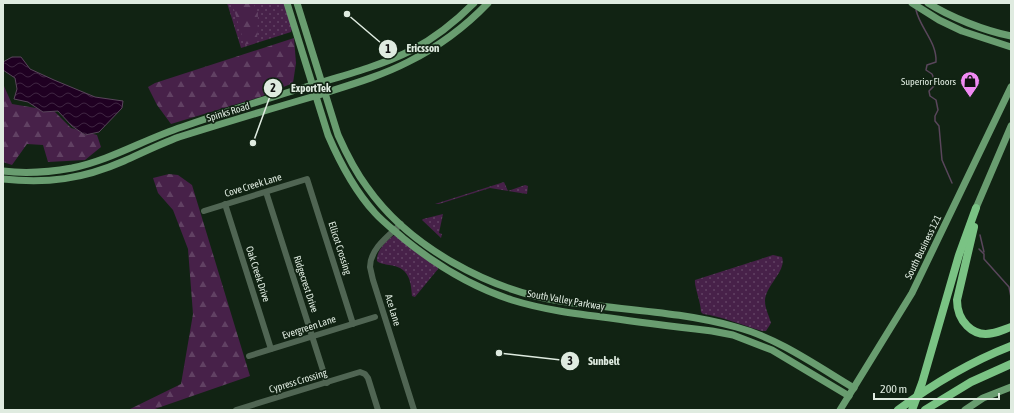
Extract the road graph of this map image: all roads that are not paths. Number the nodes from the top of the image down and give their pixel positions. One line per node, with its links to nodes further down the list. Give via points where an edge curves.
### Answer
1 (287, 3): 11 (main road, South Valley Parkway)
2 (297, 3): 10 (main road, South Valley Parkway)
3 (474, 3): 10 (main road, Spinks Road, via 457,20 412,49 359,72)
4 (488, 3): 13 (main road, Spinks Road, via 449,38 409,62 388,72)
5 (912, 3): 9 (main road, via 962,31)
6 (921, 3): 7 (main road)
7 (929, 4): 8 (main road, via 950,15)
8 (1011, 36)
9 (1011, 47)
10 (322, 83): 11 (main road, Spinks Road); 13 (main road, South Valley Parkway)
11 (313, 85): 14 (main road, South Valley Parkway); 15 (main road, Spinks Road)
12 (1011, 87): 43 (main road, South Business 121, via 912,293)
13 (325, 93): 14 (main road, Spinks Road); 25 (main road, South Valley Parkway, via 338,135 350,161 367,188)
14 (316, 96): 17 (main road, Spinks Road); 26 (main road, South Valley Parkway, via 328,135 347,174 374,212)
15 (203, 120): 17 (main road); 18 (main road, Spinks Road, via 163,133 118,154 73,168 48,172)
16 (1011, 126): 23 (main road)
17 (206, 129): 19 (main road, Spinks Road, via 156,146 96,172 74,178 45,181)
18 (3, 171)
19 (3, 179)
20 (307, 179): 21 (street, Cove Creek Lane); 31 (street, Ellicot Crossing)
21 (266, 192): 22 (street, Cove Creek Lane); 34 (street, Ridgecrest Drive)
22 (225, 204): 24 (street, Cove Creek Lane); 36 (street, Oak Creek Drive)
23 (976, 208): 32 (highway, via 974,228 957,300 959,316 970,329 984,334); 50 (highway, via 959,255)
24 (204, 211)
25 (401, 224): 26 (street, Ace Lane); 27 (main road, South Valley Parkway, via 422,243 456,266)
26 (394, 230): 28 (main road, South Valley Parkway, via 436,263); 47 (street, Ace Lane, via 374,253 370,267)
27 (496, 284): 28 (main road); 30 (main road, South Valley Parkway, via 529,295 560,301)
28 (493, 293): 33 (main road, South Valley Parkway, via 558,311)
29 (375, 317): 31 (street, Evergreen Lane)
30 (696, 317): 33 (main road); 43 (main road, South Valley Parkway, via 760,334)
31 (353, 324): 34 (street, Evergreen Lane)
32 (1011, 327)
33 (694, 329): 44 (main road, South Valley Parkway, via 733,335 772,350)
34 (313, 336): 36 (street, Evergreen Lane); 41 (street, Ridgecrest Drive)
35 (1011, 346): 49 (highway, via 954,373)
36 (271, 349): 37 (street, Evergreen Lane)
37 (249, 356)
38 (1011, 364): 39 (highway)
39 (1000, 368): 40 (highway); 51 (highway)
40 (1011, 368)
41 (327, 383): 45 (street, Cypress Crossing); 46 (street, Cypress Crossing, via 360,372 365,374)
42 (1011, 387): 52 (main road, via 983,398)
43 (854, 388): 44 (main road, South Business 121)
44 (849, 396): 48 (main road, South Business 121)
45 (236, 410)
46 (378, 410)
47 (414, 410)
48 (840, 410)
49 (898, 410)
50 (912, 410)
51 (925, 410)
52 (965, 410)

